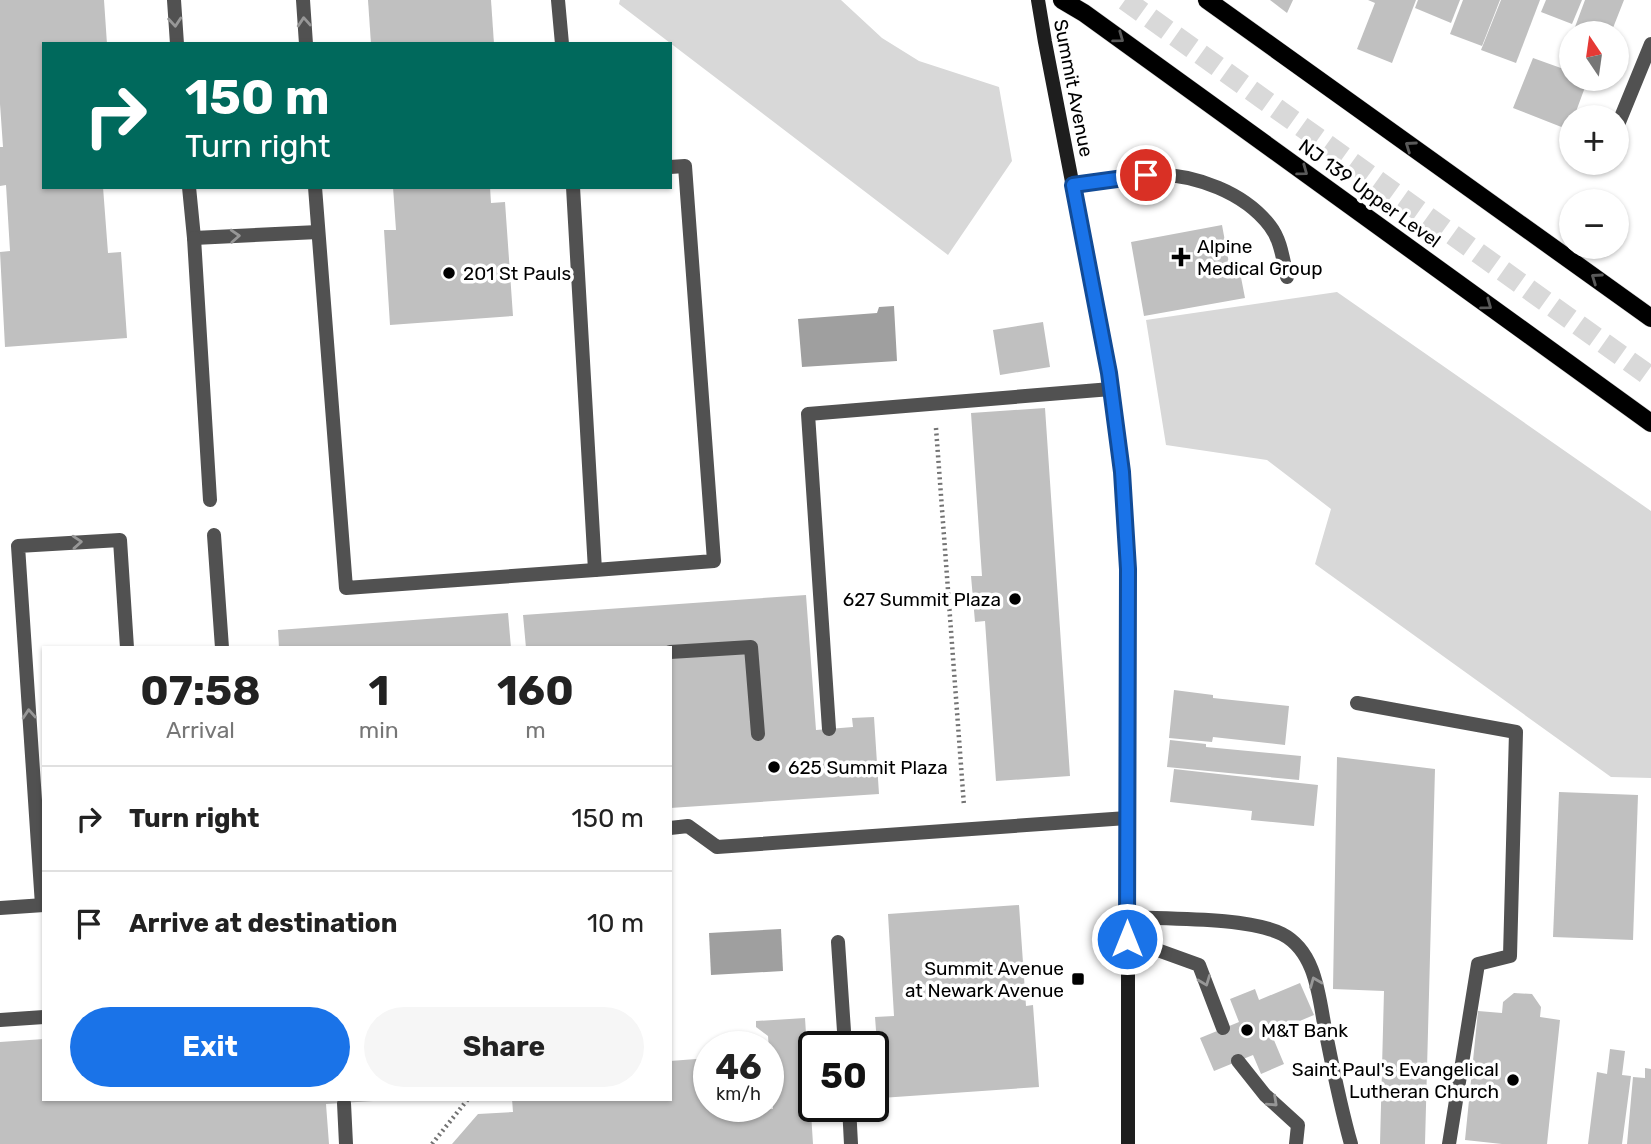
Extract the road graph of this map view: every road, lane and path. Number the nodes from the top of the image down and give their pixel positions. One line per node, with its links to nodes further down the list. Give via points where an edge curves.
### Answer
1 (174, 0): 7 (street, one-way to 7)
2 (303, 0): 8 (street, one-way to 2)
3 (558, 0): 9 (street)
4 (1038, 0): 13 (main road, Summit Avenue)
5 (1062, 0): 23 (main road, NJ 139 Upper Level, one-way to 23)
6 (1207, 0): 20 (main road, one-way to 6)
7 (177, 42)
8 (306, 42)
9 (562, 42)
10 (1651, 44): 11 (street)
11 (1626, 105)
12 (672, 167): 26 (street, via 685,166 713,561)
13 (1073, 185): 19 (street, via 1156,174 1229,192 1271,226); 21 (main road, Summit Avenue)
14 (189, 189): 18 (street)
15 (315, 189): 17 (street)
16 (573, 189): 26 (street)
17 (318, 232): 18 (street, one-way to 17); 26 (street, via 346,588)
18 (194, 238): 24 (street)
19 (1287, 277)
20 (1651, 318)
21 (1111, 389): 22 (street); 33 (main road, Summit Avenue, via 1128,569)
22 (934, 403): 31 (street, via 808,414); 35 (path)
23 (1651, 423)
24 (210, 500)
25 (214, 535): 28 (street)
26 (596, 570)
27 (127, 646): 36 (street, one-way to 27, via 18,546 120,540)
28 (222, 646)
29 (672, 652): 32 (street, via 751,647)
30 (1357, 703): 56 (street, via 1516,732 1510,956 1478,964)
31 (830, 729)
32 (758, 734)
33 (1127, 818): 35 (street); 39 (main road, Summit Avenue)
34 (672, 828): 35 (street, via 688,826 717,847)
35 (965, 828)
36 (42, 891)
37 (42, 905): 38 (street)
38 (0, 908)
39 (1128, 917): 40 (main road, Summit Avenue); 55 (street, one-way to 39, via 1320,993 1295,942 1254,925)
40 (1127, 939): 44 (street, one-way to 44, via 1199,965); 53 (main road, Summit Avenue)
41 (838, 942): 45 (street)
42 (42, 1017): 43 (street)
43 (0, 1020)
44 (1223, 1028)
45 (844, 1031)
46 (1238, 1061): 54 (street, one-way to 54, via 1265,1095 1298,1125)
47 (466, 1101): 51 (path)
48 (344, 1103): 50 (street)
49 (850, 1122): 52 (street)
50 (346, 1144)
51 (432, 1144)
52 (851, 1144)
53 (1128, 1144)
54 (1296, 1144)
55 (1350, 1144)
56 (1449, 1144)

